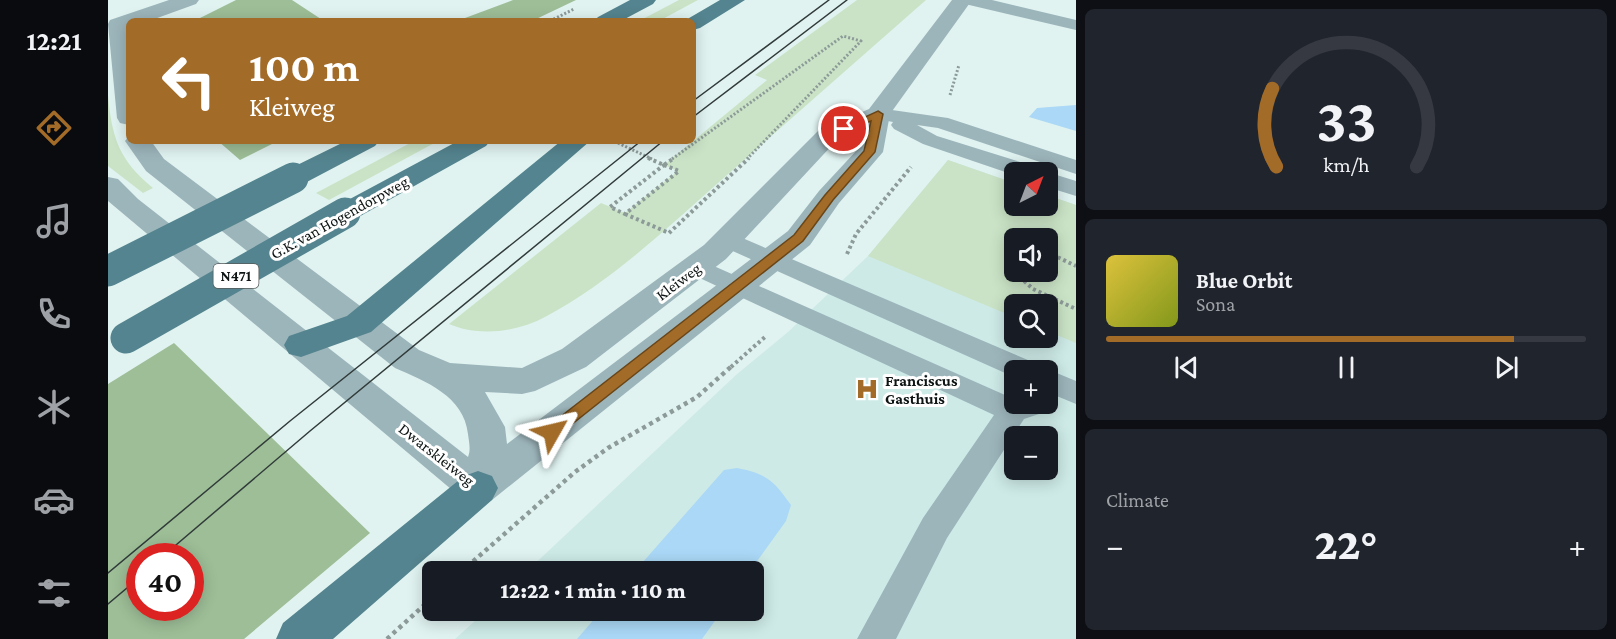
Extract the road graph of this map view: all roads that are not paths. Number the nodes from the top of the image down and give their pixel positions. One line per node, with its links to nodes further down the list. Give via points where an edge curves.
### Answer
1 (149, 0): 8 (street)
2 (189, 0): 8 (street)
3 (646, 0): 7 (main road)
4 (735, 0): 9 (main road)
5 (962, 0): 12 (street)
6 (971, 0): 10 (lane)
7 (611, 18)
8 (121, 19): 11 (street)
9 (696, 23)
10 (1076, 25)
11 (126, 81)
12 (878, 114): 17 (lane, via 930,140); 18 (lane, via 941,122); 22 (street, Kleiweg, via 827,136); 23 (street, via 870,152 799,238)
13 (140, 144): 27 (street, Dwarskleiweg, via 155,165)
14 (360, 144): 25 (main road, bridge)
15 (472, 144): 28 (main road, G.K. van Hogendorpweg / N471, bridge)
16 (573, 144): 27 (main road)
17 (1004, 164)
18 (1076, 167)
19 (1058, 183): 21 (lane)
20 (108, 185): 29 (street, Dwarskleiweg)
21 (1076, 189)
22 (726, 239): 23 (lane); 24 (street, Kleiweg)
23 (772, 260): 26 (street); 30 (lane)
24 (698, 267): 26 (lane); 31 (street, Kleiweg, via 574,358 535,378 522,381)
25 (108, 271)
26 (738, 288): 32 (lane); 34 (street)
27 (359, 324): 29 (main road); 31 (street, Dwarskleiweg, via 407,359)
28 (117, 343)
29 (301, 345): 34 (street, Dwarskleiweg)
30 (1004, 361)
31 (446, 376): 34 (street, Dwarskleiweg, via 468,393 486,427 489,452)
32 (1004, 380)
33 (1029, 414): 36 (lane, via 935,528)
34 (478, 488): 35 (main road)
35 (299, 639)
36 (876, 639)

